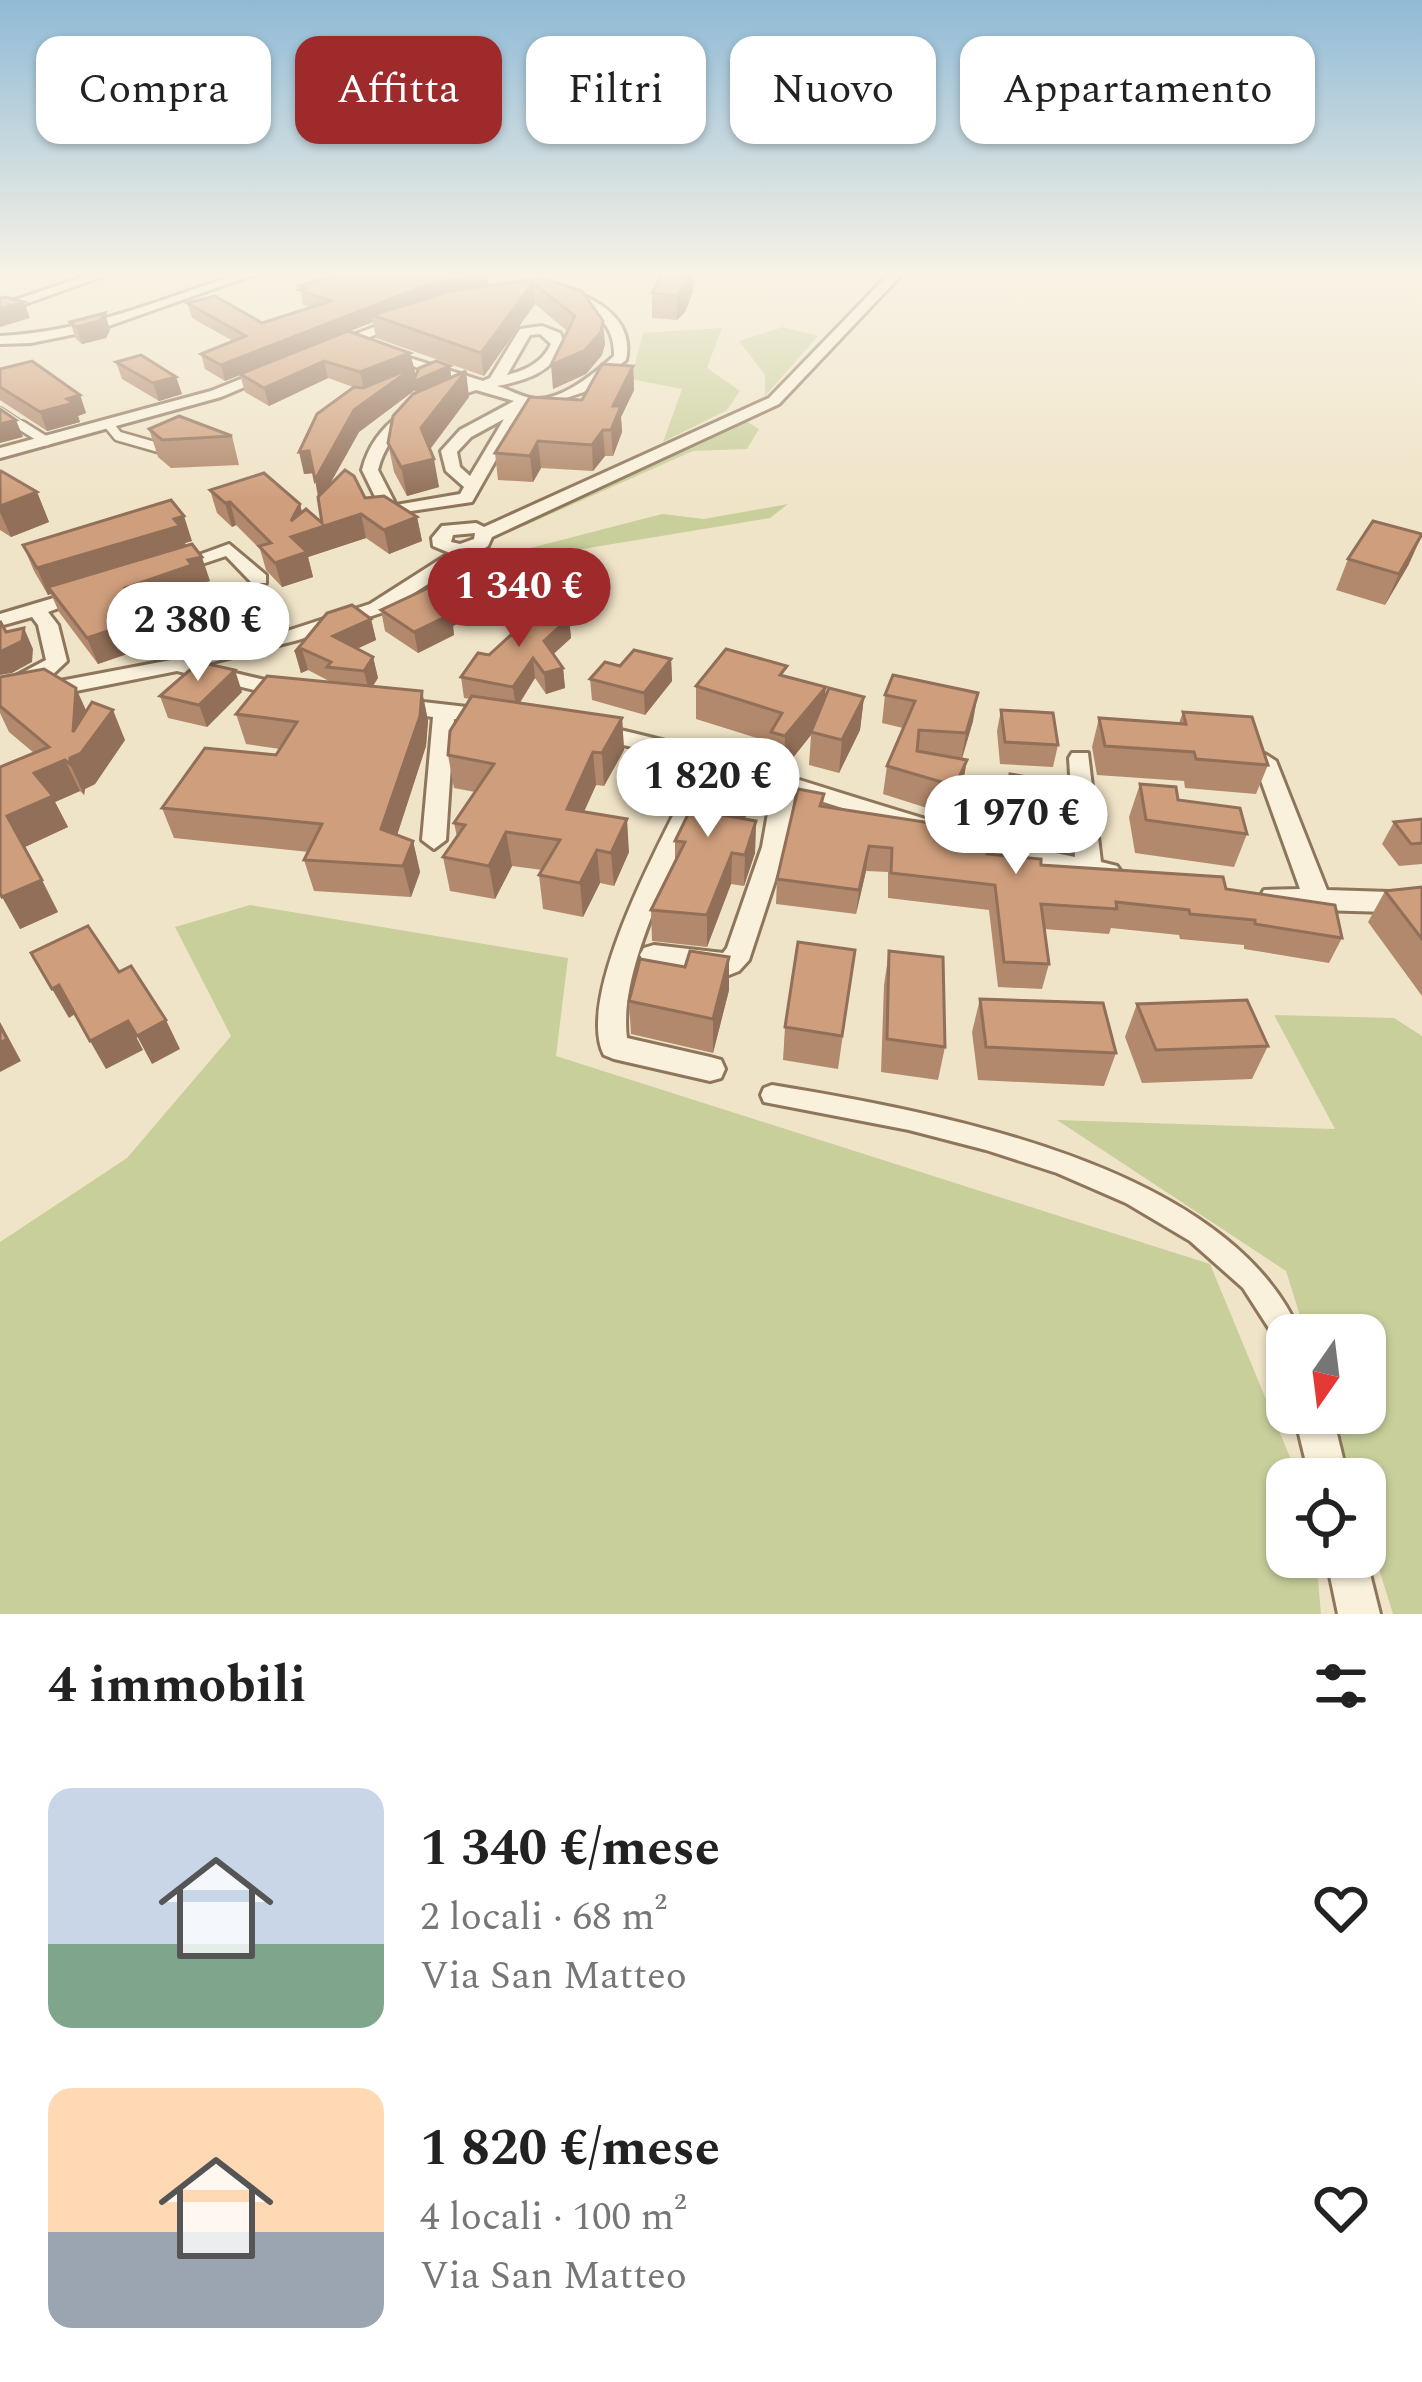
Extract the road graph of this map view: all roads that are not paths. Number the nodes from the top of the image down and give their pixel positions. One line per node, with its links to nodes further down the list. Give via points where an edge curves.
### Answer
1 (325, 348): 7 (street)
2 (378, 348): 9 (street)
3 (512, 348): 11 (street)
4 (555, 348): 11 (street, via 525,374)
5 (622, 348): 12 (street, via 586,387)
6 (825, 348): 19 (street, via 774,401)
7 (311, 354)
8 (292, 362): 14 (street)
9 (436, 370): 10 (street); 11 (street)
10 (417, 378)
11 (484, 384): 12 (street); 18 (street, via 405,416 377,444 370,470 390,511)
12 (524, 406): 18 (street); 18 (street, via 466,430 449,451)
13 (0, 411): 15 (lane)
14 (109, 424): 15 (street); 16 (lane, via 118,436)
15 (46, 441): 17 (street)
16 (160, 448)
17 (0, 453)
18 (466, 497): 19 (street); 20 (street)
19 (480, 531): 20 (street); 21 (street, via 482,542)
20 (445, 538): 21 (street); 23 (street)
21 (469, 549): 23 (street)
22 (150, 575): 24 (street, via 229,549)
23 (431, 577): 28 (street, via 338,622)
24 (259, 579)
25 (111, 587): 26 (street)
26 (36, 609): 27 (street); 29 (street, via 57,662)
27 (0, 620)
28 (177, 664): 30 (street); 31 (street)
29 (0, 688)
30 (312, 697)
31 (0, 699)
32 (377, 704): 33 (street)
33 (443, 711): 34 (street); 40 (street)
34 (521, 720)
35 (570, 727): 37 (street)
36 (1080, 758): 41 (street)
37 (712, 759): 39 (street); 47 (street, via 622,961 607,1030 614,1047)
38 (1264, 761): 44 (street)
39 (785, 784): 41 (street); 46 (street, via 774,848 739,953 729,964)
40 (434, 840)
41 (1089, 869): 42 (street)
42 (1130, 876)
43 (1255, 895): 44 (street)
44 (1318, 901): 45 (street)
45 (1422, 903)
46 (654, 955)
47 (710, 1070)
48 (772, 1095): 49 (street, via 880,1113 1066,1166 1145,1202 1236,1261)
49 (1277, 1314)
50 (1351, 1578): 51 (street)
51 (1360, 1614)

